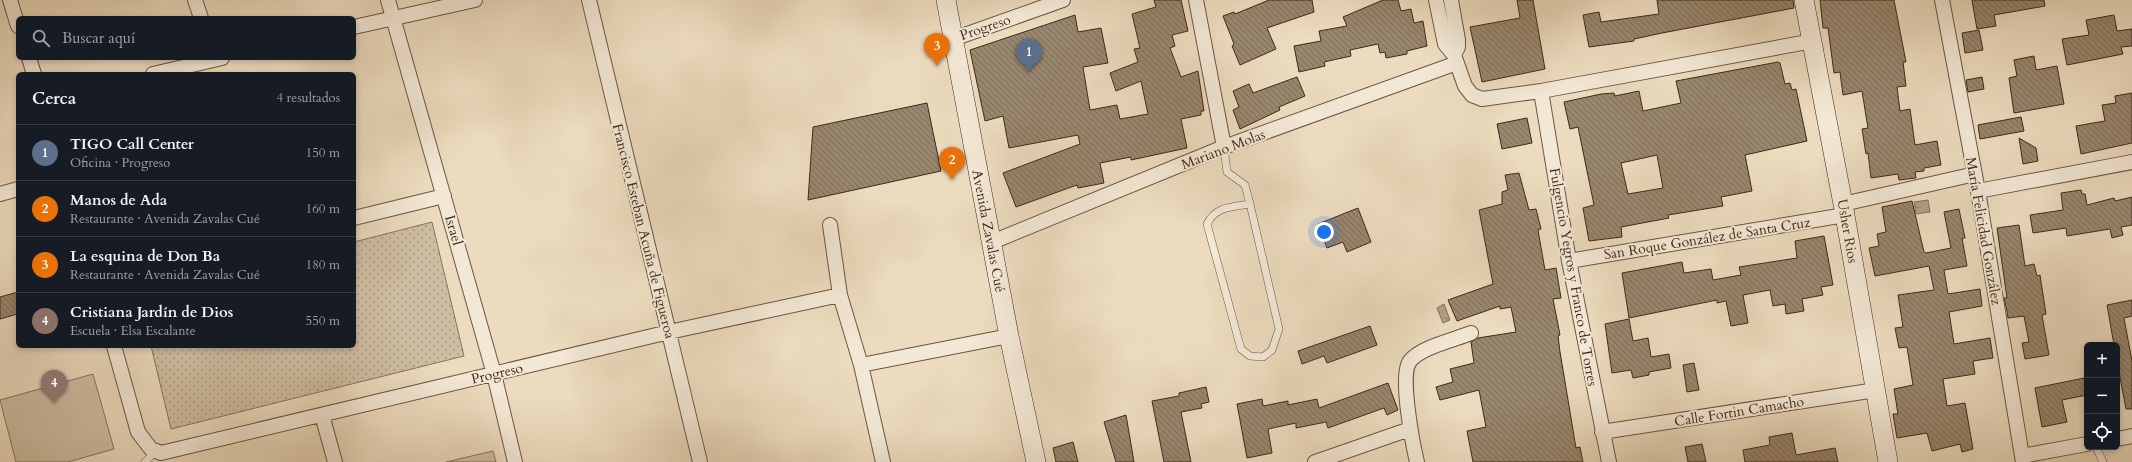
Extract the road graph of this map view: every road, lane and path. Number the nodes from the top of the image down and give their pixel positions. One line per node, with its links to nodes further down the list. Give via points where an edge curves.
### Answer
1 (195, 0): 13 (street)
2 (388, 0): 14 (street, Israel)
3 (475, 0): 14 (street)
4 (588, 0): 39 (street, Francisco Esteban Acuña de Figueroa)
5 (946, 0): 17 (main road, Avenida Zavalas Cué)
6 (1063, 0): 17 (street, Progreso)
7 (1196, 0): 25 (street)
8 (1436, 0): 19 (street, via 1445,44)
9 (1451, 0): 19 (street, via 1458,40)
10 (1804, 0): 18 (main road, Usher Rios)
11 (1942, 0): 27 (street, María Felicidad González)
12 (7, 6): 15 (street)
13 (200, 16)
14 (392, 18): 16 (street); 31 (street, Israel)
15 (16, 22)
16 (356, 27)
17 (953, 39): 36 (main road, Avenida Zavalas Cué)
18 (1813, 41): 24 (street); 33 (main road, Usher Rios)
19 (1456, 59): 24 (street, via 1465,86 1472,95 1482,99); 25 (street, Mariano Molas)
20 (29, 60): 22 (street)
21 (212, 60): 23 (street)
22 (33, 72)
23 (161, 72)
24 (1541, 91): 37 (street, Fulgencio Yegros y Franco de Torres)
25 (1224, 147): 32 (lane, via 1228,172 1245,185); 36 (street, Mariano Molas)
26 (2132, 162): 29 (street)
27 (1975, 174): 29 (street, María Felicidad González); 33 (street, San Roque González de Santa Cruz)
28 (16, 190): 30 (street)
29 (1978, 191): 54 (street, María Felicidad González)
30 (0, 194)
31 (444, 196): 34 (street); 44 (street, Israel)
32 (1250, 204): 32 (lane, via 1279,329 1272,350 1263,357 1250,356 1241,349 1207,224 1212,215 1225,208)
33 (1844, 210): 37 (street, San Roque González de Santa Cruz); 45 (main road, Usher Rios)
34 (356, 218)
35 (830, 225): 38 (street)
36 (992, 242): 41 (main road, Avenida Zavalas Cué)
37 (1569, 261): 48 (street, Fulgencio Yegros y Franco de Torres)
38 (840, 295): 39 (street, Progreso); 43 (street)
39 (668, 332): 44 (street, Progreso); 58 (street, Francisco Esteban Acuña de Figueroa)
40 (1471, 333): 47 (street, via 1424,351 1409,362 1406,374)
41 (1009, 336): 43 (street); 60 (main road, Avenida Zavalas Cué)
42 (115, 348): 53 (street, via 138,432)
43 (861, 365): 59 (street)
44 (494, 374): 46 (street, Progreso); 57 (street, Israel)
45 (1876, 390): 48 (street, Calle Fortin Camacho); 64 (main road, Usher Rios)
46 (322, 415): 53 (street, Progreso, via 161,453); 56 (street)
47 (1410, 429): 61 (street); 62 (street)
48 (1602, 432): 63 (street, Fulgencio Yegros y Franco de Torres)
49 (2132, 436): 50 (street)
50 (2120, 438)
51 (2084, 445): 54 (street)
52 (2097, 450): 65 (lane)
53 (155, 452): 55 (lane)
54 (2023, 459)
55 (145, 462)
56 (335, 462)
57 (515, 462)
58 (700, 462)
59 (883, 462)
60 (1036, 462)
61 (1315, 462)
62 (1417, 462)
63 (1609, 462)
64 (1888, 462)
65 (2103, 462)

